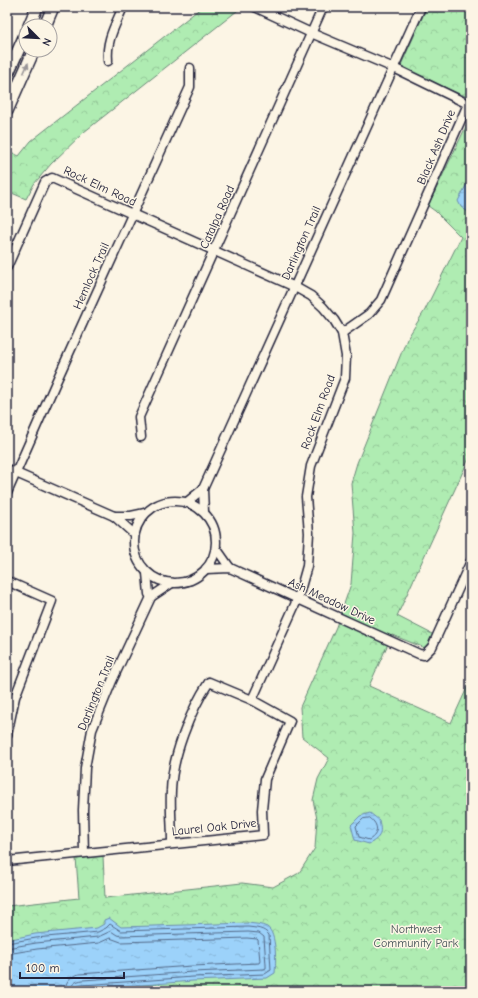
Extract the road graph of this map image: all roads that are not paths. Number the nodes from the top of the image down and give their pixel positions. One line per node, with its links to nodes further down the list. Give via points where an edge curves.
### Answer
1 (37, 7): 7 (main road)
2 (53, 7): 8 (main road)
3 (123, 7): 12 (street, via 110,37)
4 (255, 7): 9 (street, Black Ash Drive)
5 (323, 7): 9 (street, Catalpa Road)
6 (422, 7): 14 (street, Darlington Trail)
7 (32, 18)
8 (48, 18)
9 (311, 33): 14 (street, Black Ash Drive); 18 (street, Catalpa Road)
10 (18, 50): 15 (main road)
11 (30, 58): 16 (main road, one-way to 11)
12 (108, 61)
13 (190, 68): 17 (street, Hemlock Trail, via 190,88)
14 (394, 68): 20 (street, Darlington Trail); 21 (street, Black Ash Drive, via 468,104 381,300 369,314)
15 (7, 75)
16 (7, 111)
17 (132, 214): 18 (street, Rock Elm Road); 19 (street, Rock Elm Road, via 52,178 45,182); 24 (street, Hemlock Trail)
18 (215, 250): 20 (street, Rock Elm Road); 22 (street, Catalpa Road, via 139,417)
19 (7, 267)
20 (294, 287): 21 (street, Rock Elm Road, via 324,307); 25 (street, Darlington Trail)
21 (342, 333): 40 (street, Rock Elm Road, via 346,356 345,378 311,466 306,497 307,566)
22 (141, 437)
23 (7, 468): 24 (street)
24 (16, 472): 26 (street, Hemlock Trail); 30 (street)
25 (203, 489): 27 (street, Darlington Trail); 28 (street, Darlington Trail)
26 (7, 493)
27 (187, 502): 28 (street); 29 (street, via 164,502)
28 (204, 512): 32 (street, via 214,529)
29 (145, 513): 30 (street); 31 (street)
30 (114, 516): 31 (street)
31 (134, 534): 36 (street, via 136,555)
32 (216, 548): 34 (street); 35 (street)
33 (471, 561): 40 (street, Ash Meadow Drive, via 432,647 424,655)
34 (230, 568): 35 (street, Ash Meadow Drive); 40 (street, Ash Meadow Drive)
35 (206, 569): 38 (street, via 184,582)
36 (147, 573): 38 (street, via 163,582); 39 (street)
37 (7, 581): 42 (street, via 52,601 15,697)
38 (172, 583): 39 (street)
39 (151, 597): 44 (street, Darlington Trail, via 92,730 85,768)
40 (298, 598): 41 (street, Rock Elm Road)
41 (252, 700): 43 (street, via 209,682 206,686 177,753 170,790); 43 (street, Laurel Oak Drive, via 290,721 266,779 262,810 263,835)
42 (7, 735)
43 (172, 843): 44 (street, Laurel Oak Drive)
44 (84, 853): 45 (street, Laurel Oak Drive)
45 (7, 861)

